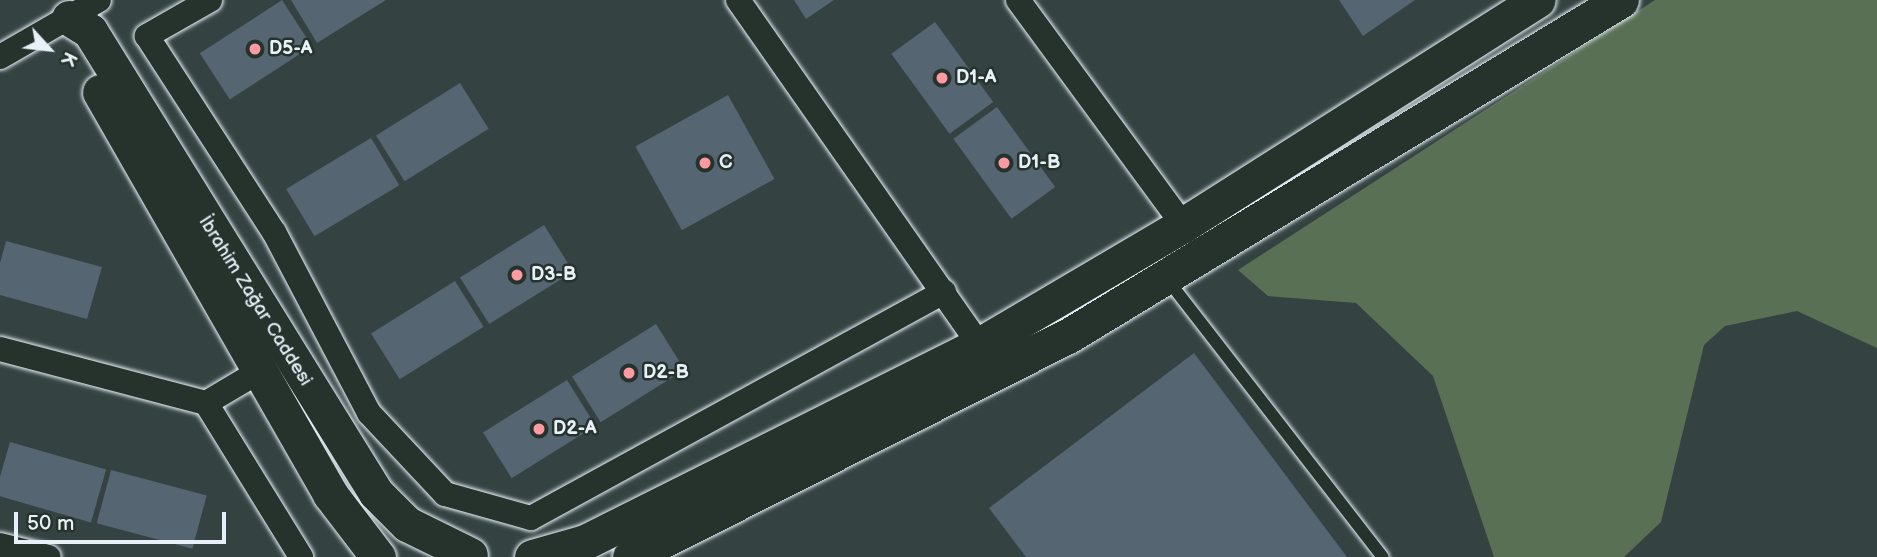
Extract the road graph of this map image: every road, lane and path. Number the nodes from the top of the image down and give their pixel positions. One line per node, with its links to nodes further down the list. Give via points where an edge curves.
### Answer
1 (99, 0): 7 (street)
2 (210, 0): 11 (street, via 147,36 274,232 369,413 445,494 531,518)
3 (738, 0): 11 (street)
4 (1018, 0): 9 (street)
5 (1538, 0): 9 (main road)
6 (1621, 0): 10 (main road)
7 (63, 9): 8 (street); 14 (main road, İbrahim Zağar Caddesi, via 74,48); 18 (main road, İbrahim Zağar Caddesi, via 90,31 376,494 407,524)
8 (0, 57)
9 (1183, 225): 12 (main road)
10 (1164, 276): 15 (main road); 24 (lane)
11 (944, 292): 12 (street)
12 (981, 344): 15 (street); 22 (main road, via 585,542)
13 (0, 349): 16 (street)
14 (260, 371): 16 (street); 21 (main road, İbrahim Zağar Caddesi, via 330,494)
15 (998, 374): 23 (main road)
16 (206, 403): 20 (street)
17 (0, 545): 19 (street)
18 (477, 556)
19 (50, 557)
20 (301, 557)
21 (378, 557)
22 (532, 557)
23 (630, 557)
24 (1383, 557)

